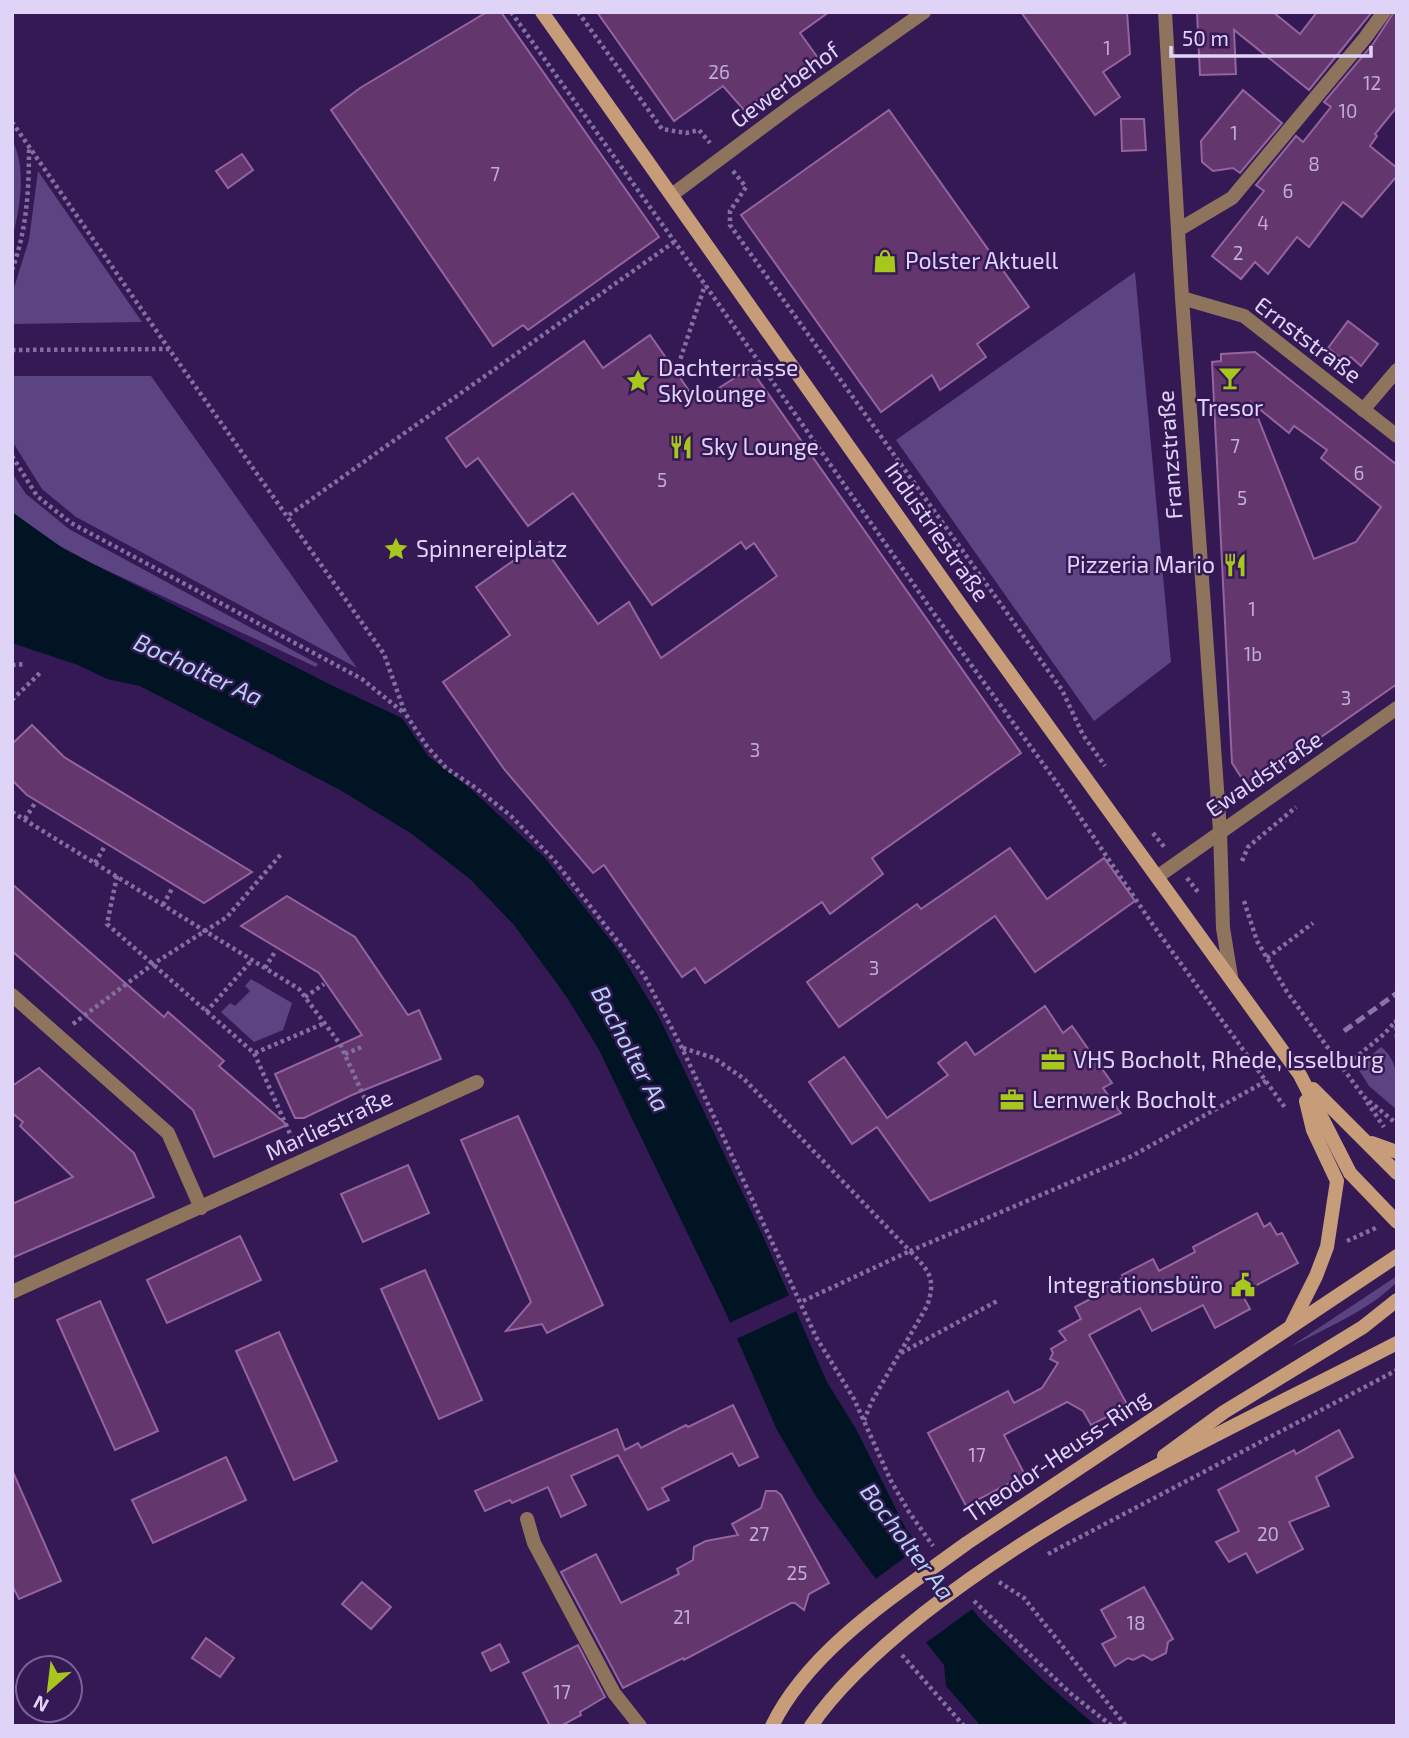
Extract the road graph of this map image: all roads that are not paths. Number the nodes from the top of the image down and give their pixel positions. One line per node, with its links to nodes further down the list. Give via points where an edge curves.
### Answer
1 (542, 12): 5 (street, Industriestraße)
2 (924, 12): 5 (street, Gewerbehof)
3 (1165, 12): 6 (street, Franzstraße)
4 (1384, 12): 6 (street, via 1232,198)
5 (673, 194): 13 (street, Industriestraße)
6 (1178, 230): 7 (street, Franzstraße)
7 (1182, 298): 9 (street, Ernststraße, via 1244,316); 12 (street, Franzstraße)
8 (1397, 370): 9 (street)
9 (1363, 410): 10 (street, Ernststraße)
10 (1397, 436)
11 (1397, 708): 12 (street, Ewaldstraße)
12 (1220, 831): 13 (street, Ewaldstraße); 14 (street, Franzstraße, via 1223,928)
13 (1157, 877): 14 (street, Industriestraße)
14 (1231, 977): 16 (street, Industriestraße)
15 (12, 995): 21 (street, via 169,1133)
16 (1300, 1075): 18 (street); 22 (street, via 1350,1173); 26 (street, via 1313,1130 1337,1181 1327,1247)
17 (477, 1082): 21 (street, Marliestraße)
18 (1359, 1135): 19 (street); 20 (street)
19 (1397, 1152)
20 (1397, 1173)
21 (201, 1208): 24 (street, Marliestraße)
22 (1397, 1222)
23 (1397, 1256): 26 (street, Theodor-Heuss-Ring)
24 (12, 1292)
25 (1397, 1300): 28 (street, via 1363,1327 1224,1412)
26 (1291, 1327): 31 (street, Theodor-Heuss-Ring, via 967,1543 870,1615 804,1675)
27 (1397, 1343): 28 (street)
28 (1129, 1482): 32 (street, via 986,1567 890,1640)
29 (527, 1518): 30 (street, via 534,1544 614,1693)
30 (640, 1726)
31 (772, 1726)
32 (811, 1726)

